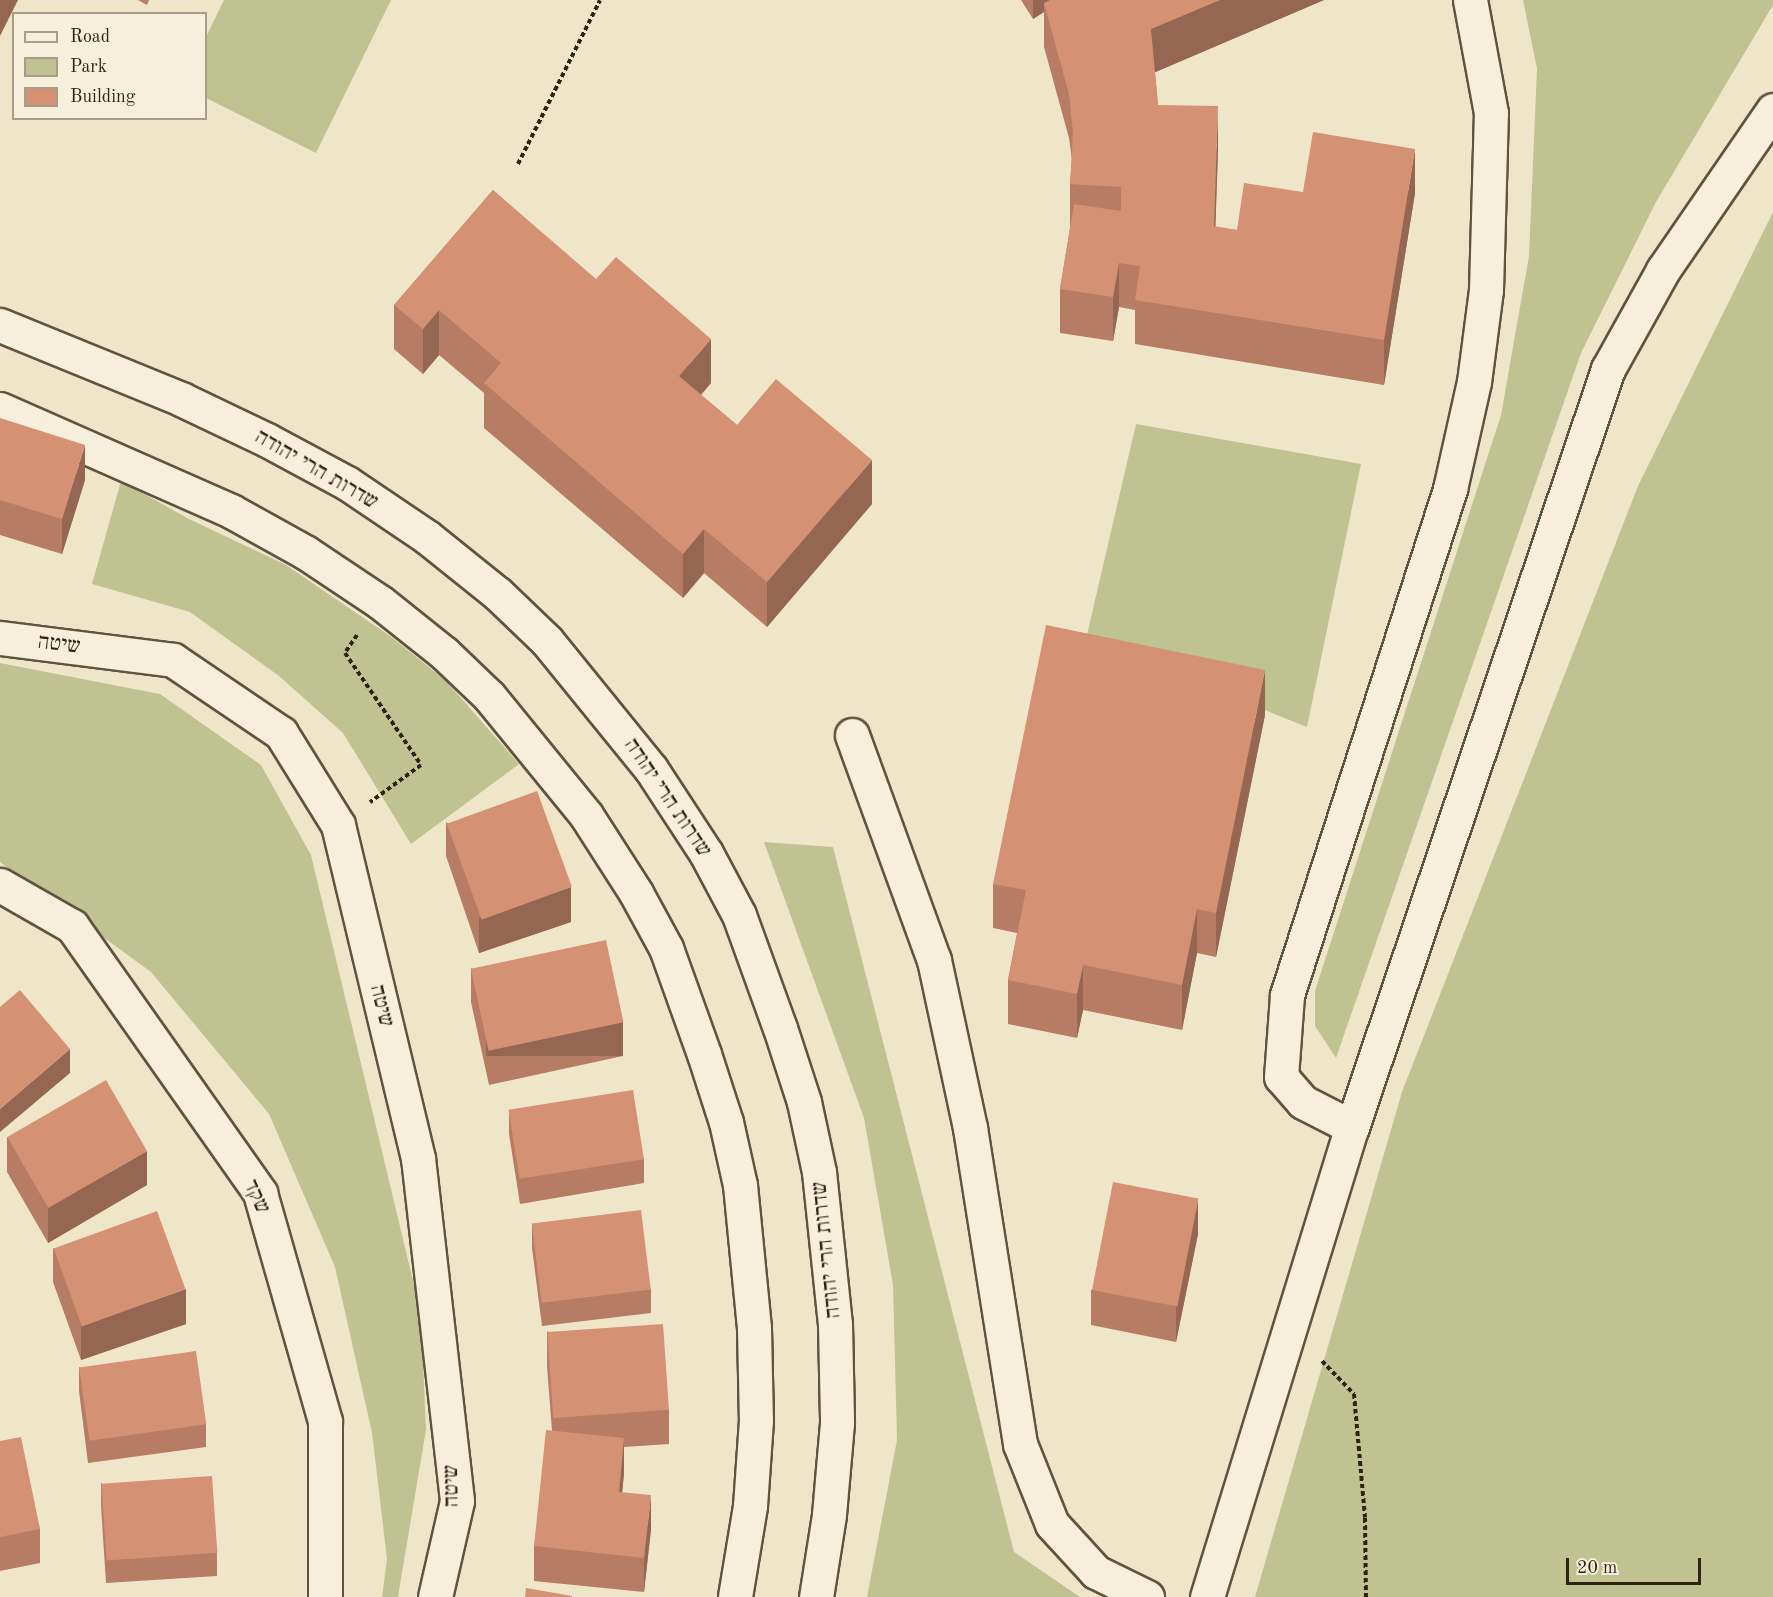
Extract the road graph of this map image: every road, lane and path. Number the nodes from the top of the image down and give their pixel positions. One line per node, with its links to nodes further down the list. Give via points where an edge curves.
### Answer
1 (600, 0): 4 (path)
2 (1470, 0): 12 (street, via 1491,113 1486,290 1474,382 1450,489 1287,995 1281,1077 1303,1102)
3 (1773, 110): 12 (street, via 1663,270 1608,369)
4 (518, 164)
5 (0, 325): 17 (street, שדרות הרי יהודה, via 181,399 267,440 347,483 427,537 497,593 547,641 651,769 706,853 739,915 780,1028 804,1102 819,1172 835,1324 837,1423 829,1515)
6 (0, 409): 7 (street, via 231,511 305,552)
7 (380, 602): 10 (path, via 345,652 421,765); 16 (street, via 444,653 489,696 586,815 666,948 701,1043 726,1122 740,1185 754,1328 756,1420 750,1506)
8 (0, 638): 10 (street, שיטה, via 173,660 281,733)
9 (852, 735): 18 (street, via 934,960 970,1128 1020,1444 1053,1524 1096,1572)
10 (338, 825): 15 (street, שיטה, via 418,1158 457,1501)
11 (0, 885): 14 (street, שקד, via 72,926 260,1193 325,1421)
12 (1352, 1127): 13 (street)
13 (1290, 1328): 19 (street); 20 (path, via 1354,1394 1365,1518)
14 (326, 1597)
15 (435, 1597)
16 (735, 1597)
17 (816, 1597)
18 (1147, 1597)
19 (1207, 1597)
20 (1366, 1597)

